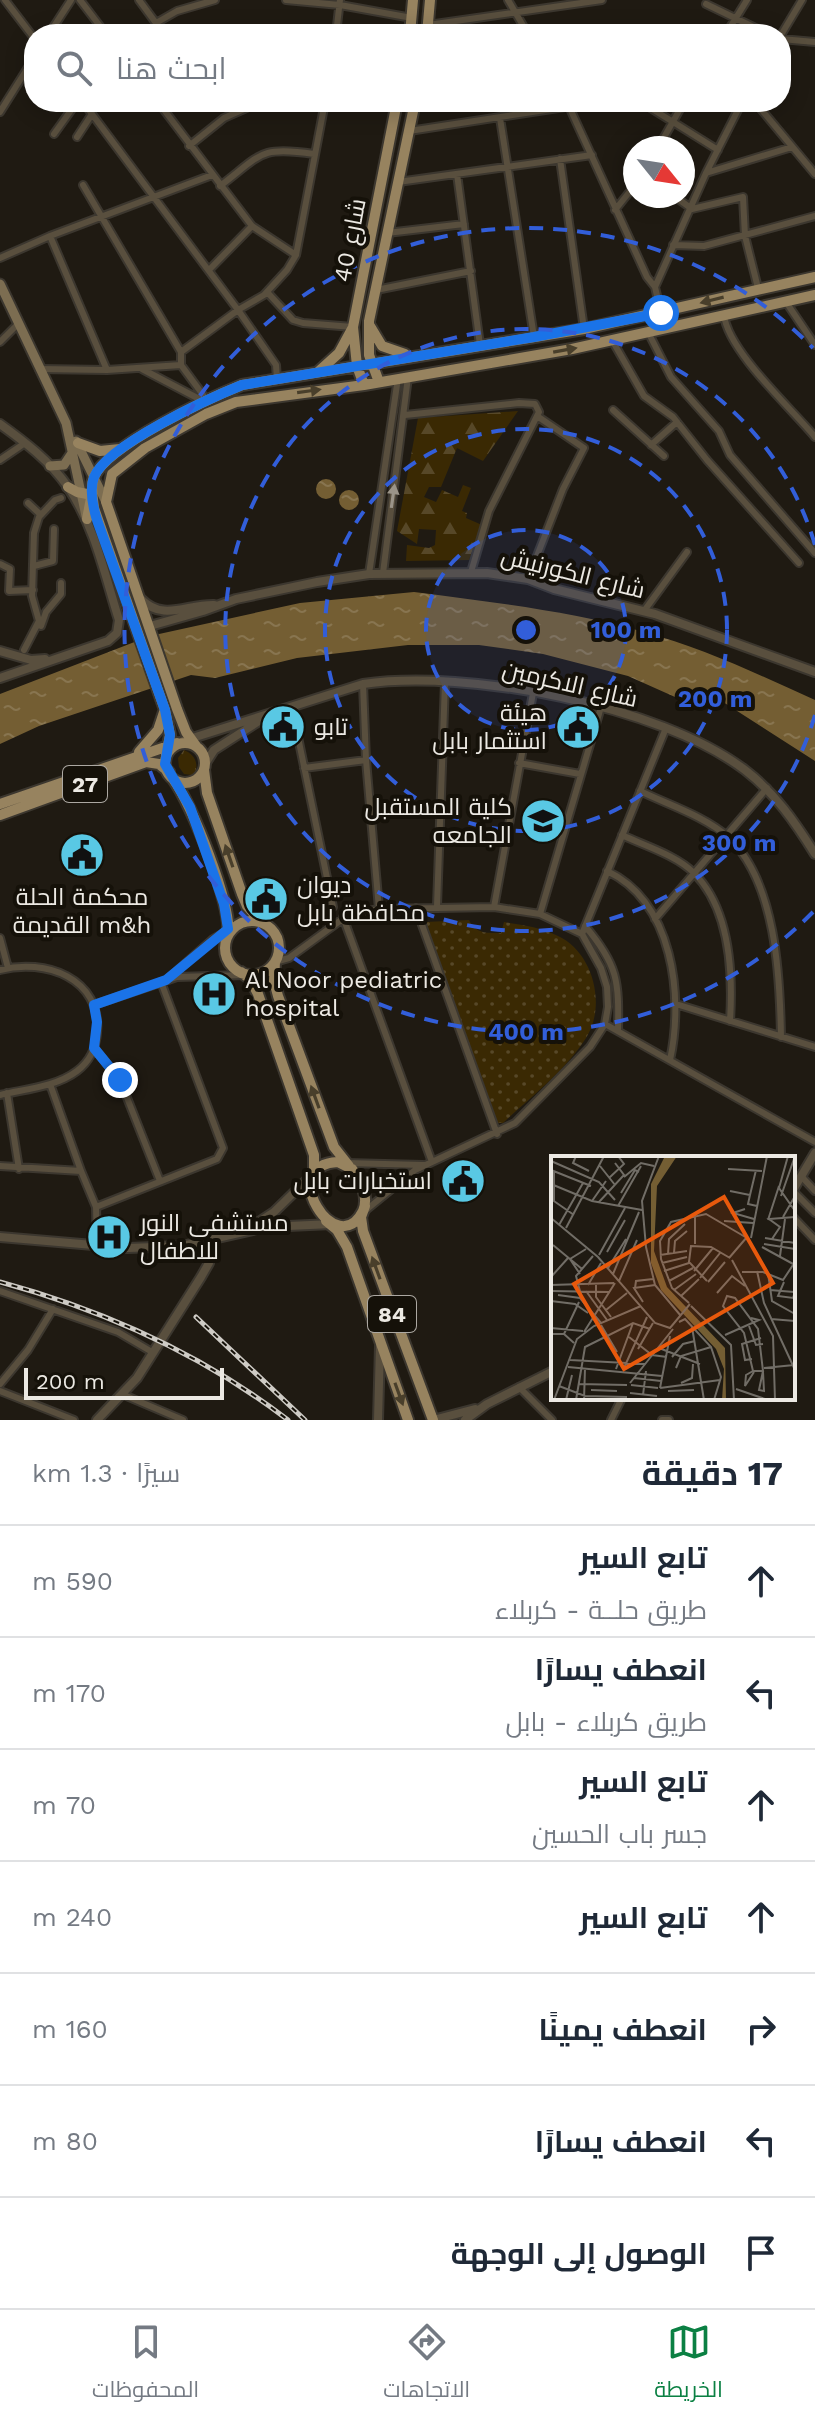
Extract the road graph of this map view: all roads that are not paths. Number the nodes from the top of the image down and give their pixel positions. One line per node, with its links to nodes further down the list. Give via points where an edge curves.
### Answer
1 (5, 0): 31 (street)
2 (71, 0): 21 (street)
3 (80, 0): 22 (street)
4 (215, 0): 14 (street)
5 (286, 0): 13 (street)
6 (413, 0): 18 (main road)
7 (430, 0): 25 (main road)
8 (508, 0): 17 (street)
9 (602, 0): 15 (street)
10 (747, 0): 19 (street)
11 (802, 0): 30 (street)
12 (141, 2): 20 (street)
13 (340, 2): 18 (street); 23 (street)
14 (193, 3): 20 (street)
15 (566, 3): 17 (street)
16 (706, 4): 19 (street)
17 (515, 12): 26 (street); 27 (street)
18 (412, 18): 24 (main road)
19 (735, 20): 28 (street); 29 (street)
20 (156, 23)
21 (55, 24)
22 (98, 24)
23 (337, 24)
24 (411, 24)
25 (428, 24)
26 (457, 24)
27 (522, 24)
28 (732, 24)
29 (744, 24)
30 (788, 24)
31 (24, 25)
32 (791, 38): 33 (street)
33 (815, 42)
34 (24, 74): 35 (street)
35 (0, 112)
36 (78, 112): 53 (street)
37 (83, 112): 55 (street)
38 (90, 112): 70 (street)
39 (166, 112): 56 (street)
40 (238, 112): 56 (street)
41 (323, 112): 59 (street)
42 (395, 112): 99 (main road, شارع 40)
43 (413, 112): 52 (main road, شارع 40)
44 (529, 112): 50 (street)
45 (572, 112): 60 (street)
46 (656, 112): 51 (street)
47 (678, 112): 51 (street)
48 (737, 112): 58 (street)
49 (763, 112): 57 (street)
50 (500, 118): 52 (street); 62 (street)
51 (672, 123): 54 (street); 58 (street)
52 (409, 131): 67 (main road, شارع 40)
53 (54, 134)
54 (665, 136)
55 (77, 137)
56 (189, 146): 66 (street)
57 (792, 147): 63 (street); 65 (street)
58 (718, 150): 63 (street)
59 (314, 154): 69 (street, via 279,149 260,154); 82 (street)
60 (592, 155): 61 (street); 73 (street)
61 (560, 159): 62 (street); 100 (street)
62 (509, 167): 64 (street); 102 (street)
63 (706, 173): 72 (street)
64 (457, 174): 67 (street); 76 (street)
65 (815, 174)
66 (212, 175): 69 (street); 70 (street)
67 (398, 182): 78 (main road, شارع 40)
68 (83, 185): 74 (street)
69 (220, 186): 77 (street)
70 (155, 196): 74 (street); 84 (street)
71 (623, 200): 73 (street)
72 (692, 209): 80 (street, via 743,197); 81 (street)
73 (615, 210): 88 (street)
74 (101, 216): 79 (street); 107 (street)
75 (815, 216): 80 (street)
76 (464, 224): 78 (street); 85 (street)
77 (252, 226): 82 (street); 84 (street)
78 (387, 233): 90 (main road, شارع 40)
79 (50, 236): 83 (street); 114 (street)
80 (745, 236): 81 (street, via 704,246); 89 (street)
81 (673, 245): 88 (street)
82 (296, 255): 91 (street)
83 (0, 258)
84 (209, 270): 94 (street)
85 (471, 271): 90 (street); 105 (street)
86 (815, 277): 89 (main road)
87 (0, 284): 98 (main road)
88 (655, 287): 95 (street)
89 (758, 288): 95 (main road, one-way to 95)
90 (376, 290): 97 (main road, شارع 40)
91 (267, 292): 94 (street); 99 (street, via 293,320)
92 (815, 295): 93 (main road)
93 (786, 302): 96 (main road); 106 (street)
94 (238, 310): 107 (street); 116 (street, via 276,365)
95 (661, 313): 100 (main road)
96 (724, 315): 101 (main road); 126 (street, via 737,347)
97 (369, 321): 108 (main road, via 382,346); 109 (main road, شارع 40)
98 (18, 324): 104 (street); 113 (main road)
99 (353, 327): 111 (main road, شارع 40); 115 (main road, via 339,353)
100 (584, 329): 102 (main road)
101 (648, 332): 103 (main road); 137 (street, via 671,377 719,431 730,455)
102 (534, 337): 105 (main road)
103 (612, 340): 118 (main road, one-way to 103); 124 (street, via 644,396)
104 (0, 342)
105 (480, 345): 108 (main road)
106 (815, 345)
107 (181, 352): 110 (street)
108 (415, 355): 109 (main road)
109 (371, 363): 111 (main road); 117 (main road, شارع 40)
110 (181, 365): 112 (street); 120 (street)
111 (357, 366): 115 (main road); 119 (main road, شارع 40)
112 (139, 367): 114 (street); 120 (street)
113 (39, 369): 114 (street); 129 (main road)
114 (107, 370)
115 (316, 373): 116 (main road)
116 (277, 380): 120 (main road, via 242,385)
117 (379, 382): 118 (main road); 119 (main road)
118 (402, 382): 122 (street); 155 (street)
119 (364, 385): 134 (main road, one-way to 119, via 145,448 236,402)
120 (205, 400): 130 (main road)
121 (613, 410): 128 (street)
122 (405, 415): 123 (street, via 529,403 535,404); 154 (street, one-way to 122)
123 (537, 416): 153 (street, via 489,511); 156 (street, via 584,448)
124 (677, 422): 128 (street); 139 (street)
125 (0, 425): 127 (street)
126 (815, 437)
127 (25, 443): 132 (street); 133 (street)
128 (651, 445): 131 (street)
129 (75, 447): 130 (main road); 133 (main road, via 64,465); 136 (main road); 136 (main road)
130 (122, 448): 136 (main road, via 104,463)
131 (664, 456)
132 (0, 460)
133 (50, 466): 135 (street)
134 (112, 474): 136 (main road); 140 (main road)
135 (68, 487): 136 (main road); 144 (street)
136 (92, 488): 140 (main road); 142 (main road, 84); 144 (main road)
137 (757, 488): 139 (street); 145 (street)
138 (61, 498): 143 (street)
139 (743, 499): 147 (street)
140 (106, 502): 142 (main road); 159 (main road, 84)
141 (28, 503): 143 (street)
142 (94, 508): 144 (main road); 172 (main road, 84)
143 (41, 515): 152 (street, via 33,543)
144 (87, 519): 166 (street, via 118,628 108,641)
145 (790, 523): 147 (street); 149 (street)
146 (54, 529): 152 (street, via 53,561)
147 (776, 537): 150 (street)
148 (687, 552): 161 (street)
149 (815, 553)
150 (799, 563)
151 (0, 564): 158 (street, via 10,569 9,591)
152 (34, 566): 158 (street)
153 (471, 572): 154 (street, شارع الكورنيش); 156 (street, شارع الكورنيش)
154 (383, 573): 155 (street, شارع الكورنيش)
155 (369, 574): 160 (street, شارع الكورنيش)
156 (528, 579): 161 (street, شارع الكورنيش)
157 (61, 583): 163 (street, via 61,594)
158 (33, 590): 163 (street, via 39,621)
159 (141, 599): 160 (street, via 162,612); 162 (main road, 84)
160 (218, 605): 162 (street)
161 (644, 611): 167 (street, شارع الكورنيش)
162 (151, 630): 172 (main road, 84)
163 (32, 638): 164 (street)
164 (24, 650)
165 (0, 651): 166 (street, via 31,660)
166 (65, 656): 168 (street)
167 (815, 672)
168 (0, 678)
169 (445, 682): 170 (street, شارع الاكرمين); 171 (street, شارع الاكرمين); 194 (street)
170 (363, 684): 174 (street, شارع الاكرمين); 179 (street)
171 (533, 693): 173 (street, شارع الاكرمين); 180 (street)
172 (166, 699): 177 (main road, 84); 177 (main road, 84, via 170,735); 178 (main road, via 158,730)
173 (601, 707): 176 (street, شارع الاكرمين); 183 (street)
174 (292, 708): 175 (street, شارع الاكرمين); 182 (street)
175 (270, 715): 177 (street, شارع الاكرمين); 181 (street, شارع الاكرمين, via 214,750)
176 (666, 728): 185 (street, شارع الاكرمين, via 726,757); 186 (street)
177 (180, 745): 178 (main road, 27); 181 (main road, 84); 184 (main road, 84, via 165,764)
178 (128, 759): 187 (main road, 27)
179 (366, 760): 182 (street); 198 (street)
180 (519, 763): 183 (street); 196 (street)
181 (205, 767): 184 (main road, via 192,783 179,783); 202 (main road, 84, one-way to 181, via 242,894 207,793)
182 (304, 768): 195 (street)
183 (580, 774): 199 (street)
184 (171, 776): 188 (main road, 27, via 159,764 146,762); 204 (main road, 84, via 190,807 224,904)
185 (767, 788): 190 (street); 191 (street, شارع الاكرمين)
186 (640, 791): 189 (street); 190 (street)
187 (0, 804)
188 (0, 815)
189 (622, 835): 192 (street); 193 (street)
190 (726, 835): 193 (street); 217 (street, via 755,877 765,906 778,964)
191 (815, 854)
192 (607, 871): 201 (street, via 631,885); 203 (street)
193 (694, 873): 201 (street); 214 (street, via 707,890 728,946)
194 (437, 906): 196 (street); 197 (street)
195 (333, 907)
196 (494, 907): 199 (street)
197 (416, 908): 198 (street); 223 (street)
198 (379, 909): 200 (street)
199 (540, 914): 205 (street)
200 (343, 917): 207 (street, via 289,958); 227 (street)
201 (655, 919): 212 (street, via 670,961)
202 (264, 924): 204 (main road, via 241,923); 207 (main road, 84, via 278,943)
203 (585, 926): 205 (street); 216 (street, via 613,964)
204 (228, 932): 210 (main road, 84, via 227,958); 211 (street)
205 (582, 934): 215 (street, via 607,987)
206 (0, 938): 208 (street)
207 (275, 962): 210 (main road, via 265,971); 226 (main road, 84, one-way to 207, via 278,996)
208 (8, 968): 209 (street); 213 (street, via 41,966 63,974 82,987)
209 (0, 970)
210 (245, 974): 211 (street); 231 (main road, 84, via 263,1009 314,1155)
211 (164, 981): 213 (street); 233 (street, via 223,1148 217,1159)
212 (676, 1004): 214 (street); 220 (street)
213 (94, 1005): 219 (street)
214 (730, 1021): 217 (street)
215 (605, 1024): 216 (street); 223 (street, via 561,1077)
216 (618, 1031): 220 (street)
217 (781, 1037): 218 (street)
218 (815, 1047)
219 (94, 1048): 221 (street, via 75,1073); 233 (street, via 120,1080)
220 (670, 1060): 224 (street)
221 (50, 1084): 222 (street); 230 (street)
222 (3, 1094): 229 (street)
223 (497, 1134): 227 (street)
224 (815, 1142)
225 (815, 1153): 232 (street)
226 (344, 1164): 227 (street); 231 (main road, via 330,1163); 238 (main road, 84, via 358,1177 365,1197)
227 (429, 1164): 238 (street, via 405,1176)
228 (0, 1166): 229 (street)
229 (19, 1169): 230 (street)
230 (81, 1171): 237 (street)
231 (315, 1173): 241 (main road, 84, via 312,1195 320,1215); 242 (street)
232 (801, 1176): 234 (street); 235 (street)
233 (160, 1181): 237 (street)
234 (795, 1186)
235 (815, 1191)
236 (795, 1192): 239 (street)
237 (96, 1207): 246 (street)
238 (361, 1213): 241 (main road, via 341,1225); 263 (main road, 84, one-way to 238, via 363,1231)
239 (815, 1213)
240 (795, 1219): 244 (street)
241 (330, 1223): 242 (street); 249 (main road, 84, via 347,1247)
242 (245, 1231): 245 (street)
243 (0, 1237): 246 (street)
244 (815, 1240)
245 (209, 1241): 246 (street); 250 (street, via 209,1263)
246 (97, 1246)
247 (0, 1291): 248 (street)
248 (53, 1309): 250 (street, via 118,1332); 252 (street)
249 (380, 1342): 261 (street); 262 (main road, 84, one-way to 262)
250 (152, 1352): 255 (street)
251 (551, 1372): 253 (street)
252 (0, 1384)
253 (519, 1387): 257 (street); 265 (street)
254 (2, 1394): 258 (street)
255 (124, 1395): 259 (street); 260 (street)
256 (621, 1400): 266 (street)
257 (487, 1404): 263 (street); 264 (street)
258 (74, 1420)
259 (97, 1420)
260 (183, 1420)
261 (378, 1420)
262 (408, 1420)
263 (433, 1420)
264 (465, 1420)
265 (552, 1420)
266 (611, 1420)
267 (662, 1420): 268 (street)
268 (669, 1420)

